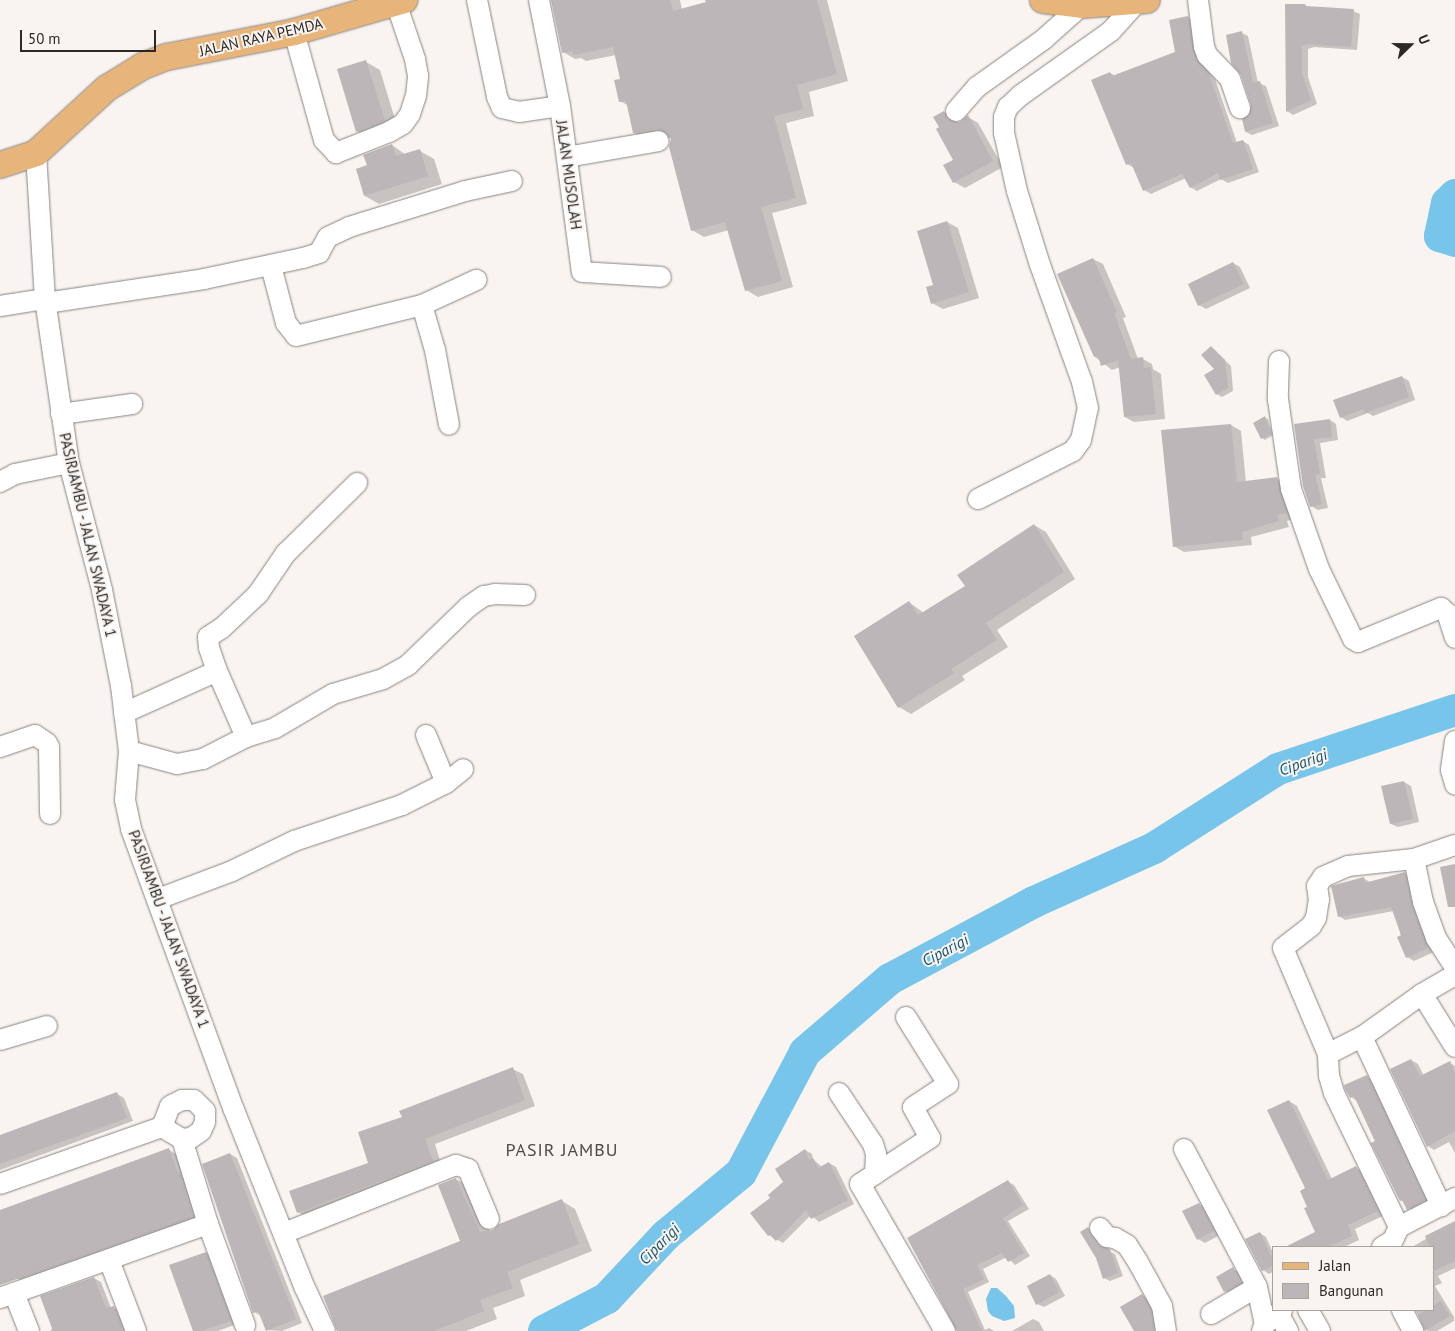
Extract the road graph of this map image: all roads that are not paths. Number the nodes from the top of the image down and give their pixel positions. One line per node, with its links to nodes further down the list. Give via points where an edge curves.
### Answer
1 (477, 0): 9 (street, via 502,108 519,112)
2 (539, 0): 9 (street, JALAN MUSOLAH)
3 (1043, 0): 7 (main road)
4 (1198, 0): 10 (street, via 1204,47 1230,79)
5 (1143, 1): 7 (main road); 30 (street, via 1112,30 1020,95 1008,107 1004,117 1004,132 1017,191 1088,408 1081,440 1073,451)
6 (400, 2): 8 (main road, JALAN RAYA PEMDA); 8 (street, via 418,76 410,114 404,124 336,153 324,140)
7 (1082, 5): 11 (street, via 1044,39 977,87)
8 (294, 32): 13 (main road, JALAN RAYA PEMDA, via 167,57 143,66 107,88)
9 (560, 106): 14 (street, JALAN MUSOLAH)
10 (1240, 108)
11 (956, 111)
12 (659, 141): 14 (street)
13 (36, 153): 15 (main road, JALAN RAYA PEMDA); 20 (street, PASIRJAMBU - JALAN SWADAYA 1)
14 (567, 157): 18 (street, JALAN MUSOLAH, via 582,272)
15 (0, 165)
16 (512, 180): 17 (street, via 349,227 328,237 319,253)
17 (271, 266): 20 (street); 21 (street, via 286,323 296,336)
18 (661, 277)
19 (476, 280): 21 (street)
20 (45, 301): 22 (street); 25 (street, PASIRJAMBU - JALAN SWADAYA 1)
21 (422, 305): 26 (street, via 435,350)
22 (0, 306)
23 (1279, 361): 32 (street, via 1278,399 1291,489 1319,569 1353,639 1358,642 1441,608 1447,613)
24 (132, 404): 25 (street)
25 (62, 414): 27 (street, PASIRJAMBU - JALAN SWADAYA 1)
26 (449, 425)
27 (68, 463): 28 (street, via 15,474); 34 (street, PASIRJAMBU - JALAN SWADAYA 1, via 102,590)
28 (0, 482)
29 (357, 483): 33 (street, via 286,553 258,594 222,628 210,634 208,644)
30 (978, 499)
31 (525, 595): 36 (street, via 484,596 468,607 408,665 366,686 333,694 275,728)
32 (1455, 638)
33 (217, 671): 34 (street); 36 (street)
34 (124, 712): 39 (street, PASIRJAMBU - JALAN SWADAYA 1)
35 (426, 735): 41 (street)
36 (246, 737): 39 (street, via 189,764)
37 (1455, 741): 42 (street, via 1451,770)
38 (0, 747): 43 (street, via 36,735 47,743)
39 (129, 751): 46 (street, PASIRJAMBU - JALAN SWADAYA 1, via 125,800 131,829)
40 (463, 769): 41 (street)
41 (446, 784): 46 (street, via 402,805 294,841 232,871)
42 (1455, 784)
43 (50, 814)
44 (1455, 845): 45 (street)
45 (1414, 859): 47 (street, via 1423,902 1433,929); 55 (street, via 1348,866 1324,877 1317,886 1316,918 1311,926 1283,948)
46 (158, 899): 67 (street, PASIRJAMBU - JALAN SWADAYA 1, via 234,1110)
47 (1455, 967)
48 (1455, 975): 49 (street)
49 (1422, 994): 53 (street); 54 (street)
50 (906, 1017): 60 (street, via 948,1084 913,1108 930,1138)
51 (47, 1026): 52 (street)
52 (2, 1035)
53 (1362, 1036): 55 (street); 62 (street)
54 (1455, 1047)
55 (1328, 1054): 65 (street, via 1334,1093)
56 (839, 1094): 60 (street, via 873,1144)
57 (162, 1127): 58 (street); 58 (street, via 170,1106 182,1100 194,1100 205,1111 205,1122 196,1135); 61 (street)
58 (182, 1139): 64 (street)
59 (1184, 1148): 70 (street)
60 (875, 1174): 80 (street, via 860,1184)
61 (0, 1184)
62 (1448, 1202): 65 (street)
63 (489, 1219): 67 (street, via 468,1169 456,1165)
64 (208, 1224): 69 (street); 76 (street)
65 (1399, 1227): 68 (street, via 1393,1240)
66 (1100, 1228): 81 (street, via 1107,1237 1127,1245 1138,1262 1162,1306)
67 (284, 1233): 79 (street, PASIRJAMBU - JALAN SWADAYA 1)
68 (1384, 1246)
69 (109, 1260): 71 (street); 78 (street)
70 (1257, 1287): 74 (street); 75 (street)
71 (7, 1296): 77 (street)
72 (1309, 1311): 83 (street)
73 (1403, 1311): 84 (street)
74 (1211, 1314)
75 (1272, 1320): 82 (street)
76 (244, 1325)
77 (29, 1331)
78 (136, 1331)
79 (325, 1331)
80 (945, 1331)
81 (1166, 1331)
82 (1288, 1331)
83 (1320, 1331)
84 (1413, 1331)

